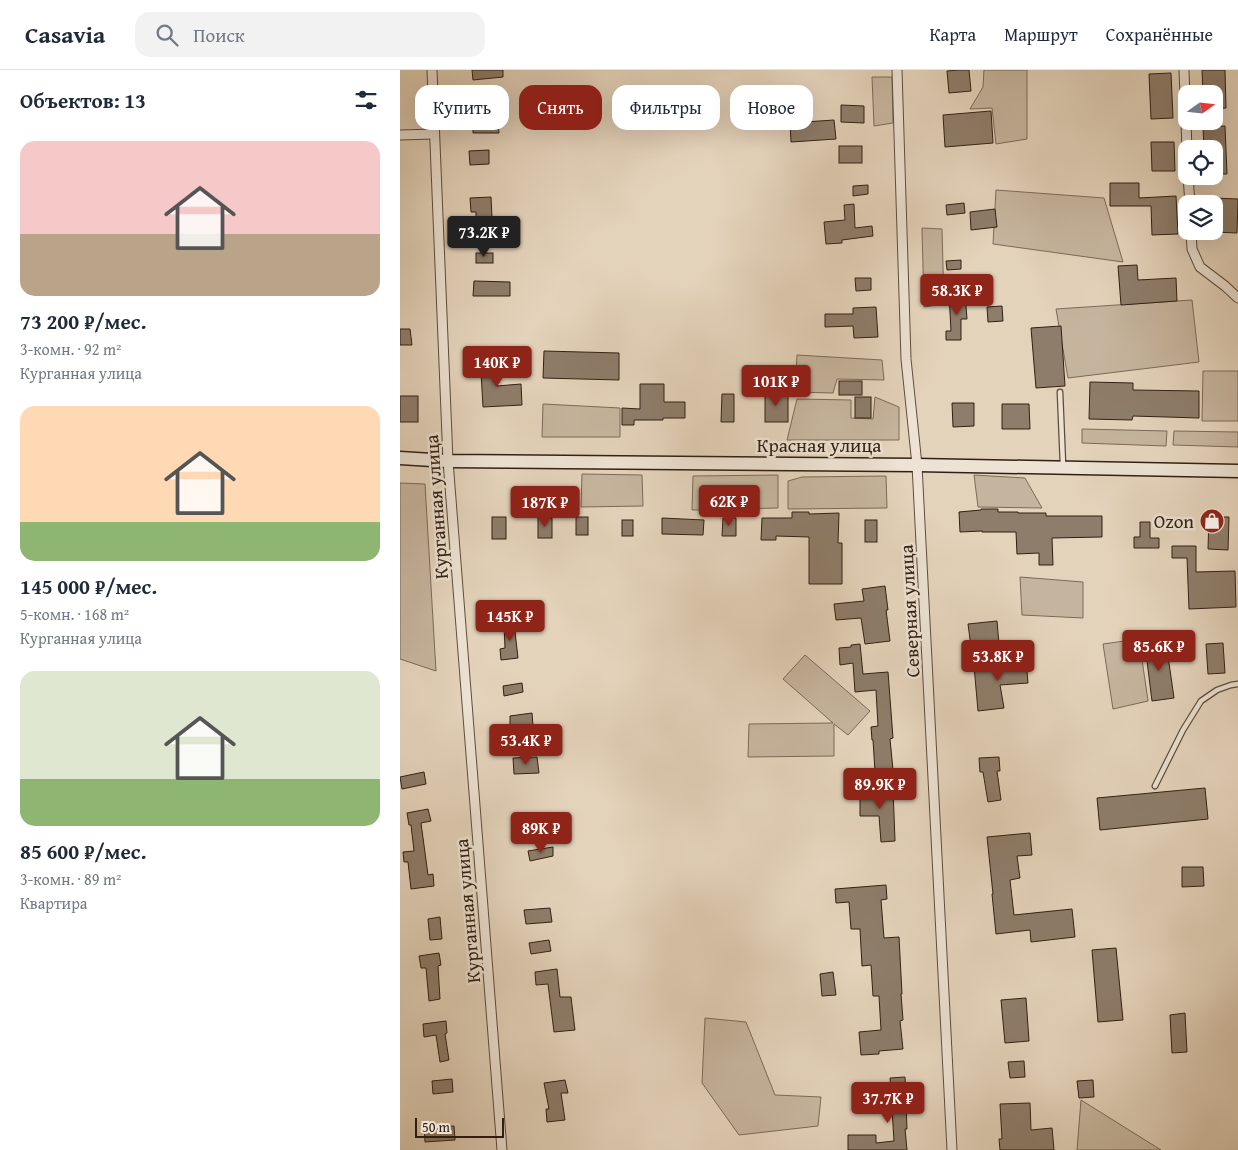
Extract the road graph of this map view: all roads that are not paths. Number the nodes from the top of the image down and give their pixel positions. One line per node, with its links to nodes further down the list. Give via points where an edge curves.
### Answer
1 (432, 70): 4 (street, Курганная улица)
2 (897, 70): 12 (street, Северная улица, via 906,359)
3 (1184, 70): 6 (street)
4 (434, 134): 5 (street); 11 (street, Курганная улица)
5 (400, 135)
6 (1187, 140)
7 (1192, 240): 8 (street, via 1200,267)
8 (1238, 298)
9 (1060, 392): 13 (lane)
10 (400, 458): 11 (street, Красная улица)
11 (448, 461): 12 (street, Красная улица); 17 (street, Курганная улица)
12 (917, 465): 13 (street, Красная улица); 18 (street, Северная улица)
13 (1063, 467): 14 (street, Красная улица)
14 (1238, 471)
15 (1238, 684): 16 (lane, via 1217,690 1201,701)
16 (1155, 786)
17 (502, 1150)
18 (952, 1150)

